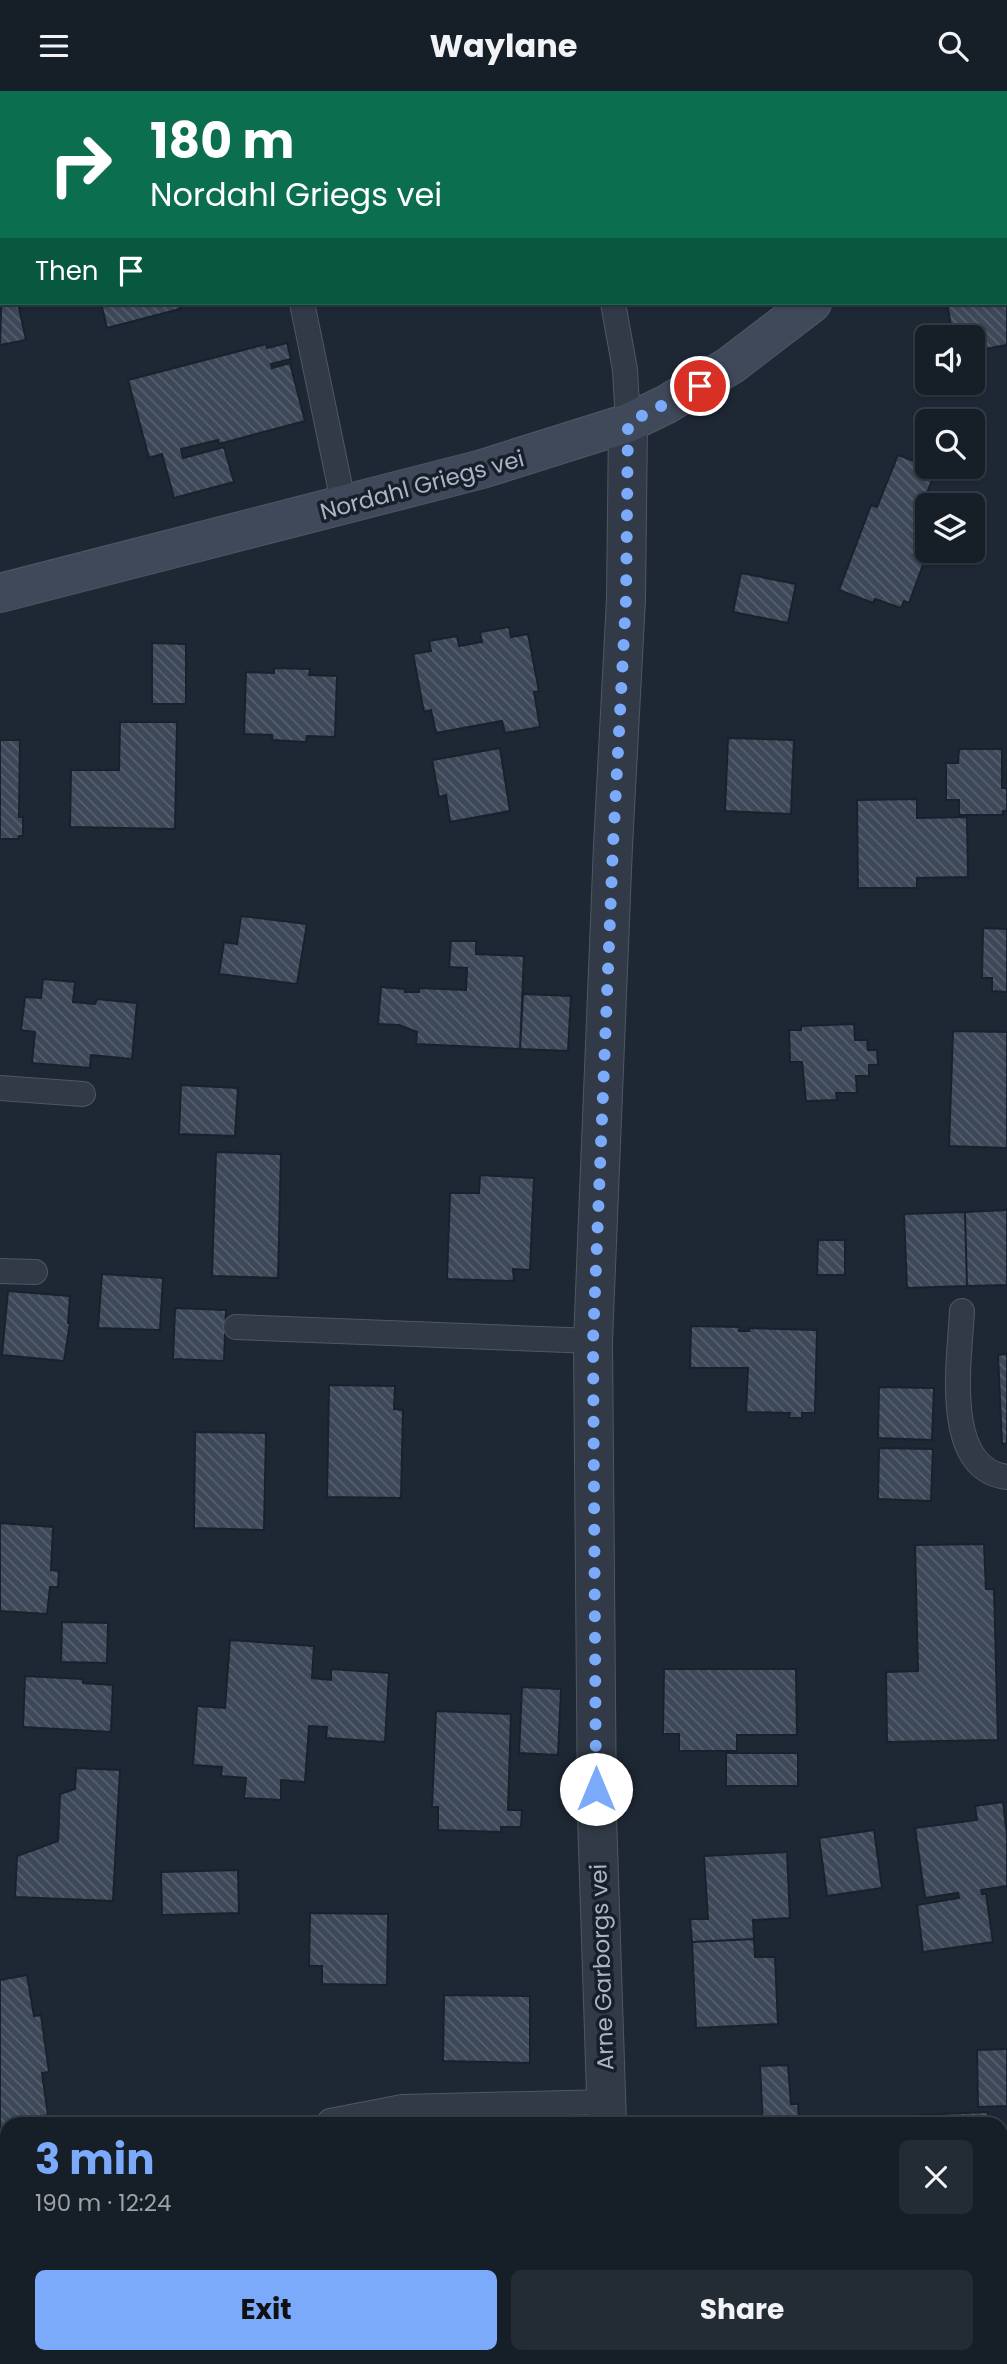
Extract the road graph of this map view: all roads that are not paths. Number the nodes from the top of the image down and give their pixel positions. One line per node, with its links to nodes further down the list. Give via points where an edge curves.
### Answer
1 (302, 305): 5 (lane)
2 (612, 305): 4 (lane, via 625,370)
3 (808, 305): 4 (street, Nordahl Griegs vei, via 731,365)
4 (628, 423): 5 (street, Nordahl Griegs vei, via 531,455); 13 (street, Arne Garborgs vei, via 626,599)
5 (344, 506): 6 (street, Nordahl Griegs vei)
6 (0, 593)
7 (0, 1088): 8 (lane)
8 (83, 1094)
9 (0, 1271): 10 (lane)
10 (35, 1272)
11 (962, 1311): 14 (lane, via 959,1411 964,1442 977,1463 996,1476)
12 (236, 1327): 13 (lane)
13 (593, 1341): 15 (street, Arne Garborgs vei, via 597,1816)
14 (1007, 1477)
15 (607, 2113): 16 (lane, via 402,2107)
16 (351, 2117)

